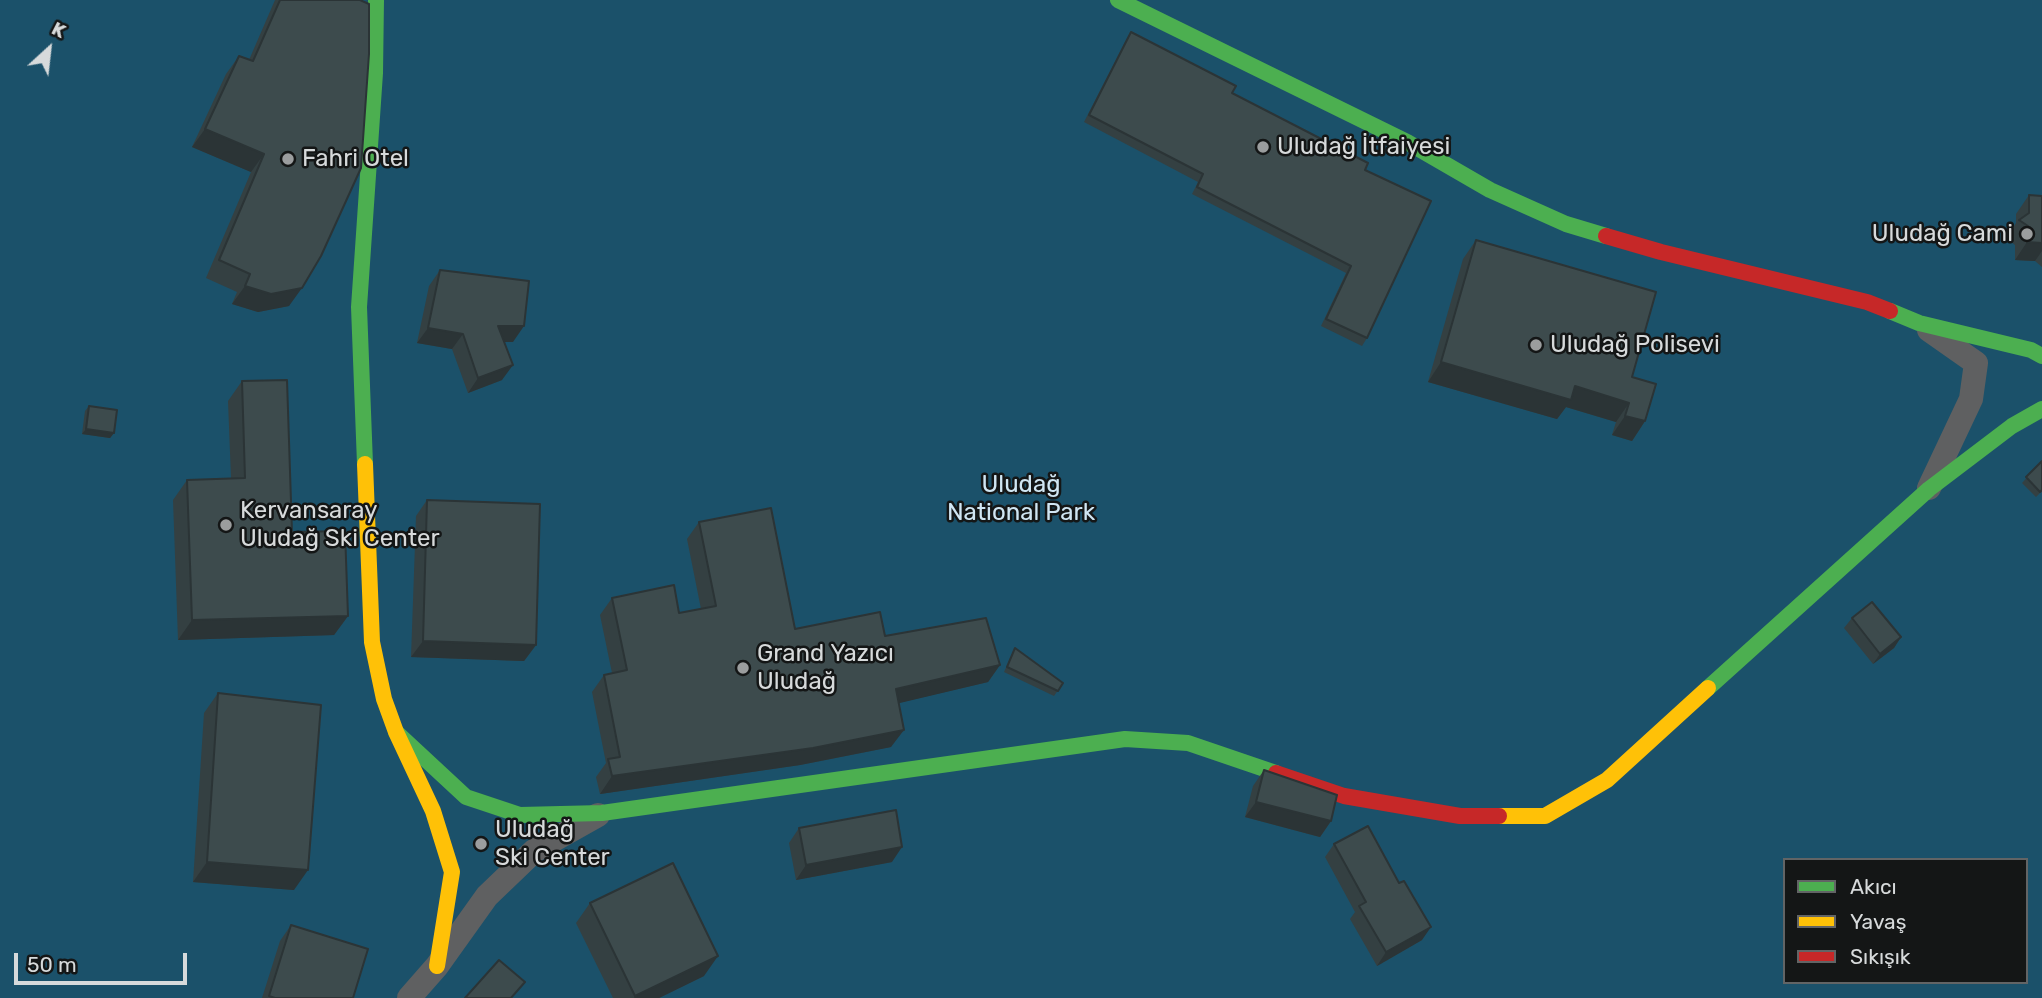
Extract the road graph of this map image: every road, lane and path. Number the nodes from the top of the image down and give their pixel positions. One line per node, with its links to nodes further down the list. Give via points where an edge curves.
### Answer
1 (376, 0): 7 (street, via 359,307 372,642 384,699)
2 (1118, 0): 3 (street, via 1395,136 1490,190 1566,224 1867,302)
3 (1919, 323): 4 (street); 6 (street, via 1976,363 1971,399)
4 (2042, 356)
5 (2042, 409): 6 (street)
6 (1929, 489): 8 (street, via 1607,780 1545,816 1460,816 1344,796 1188,743 1125,738)
7 (397, 732): 8 (street, via 466,797 520,815); 9 (street, via 433,811 452,872)
8 (602, 813): 9 (street, via 534,851 487,896)
9 (437, 966): 10 (street)
10 (409, 998)

